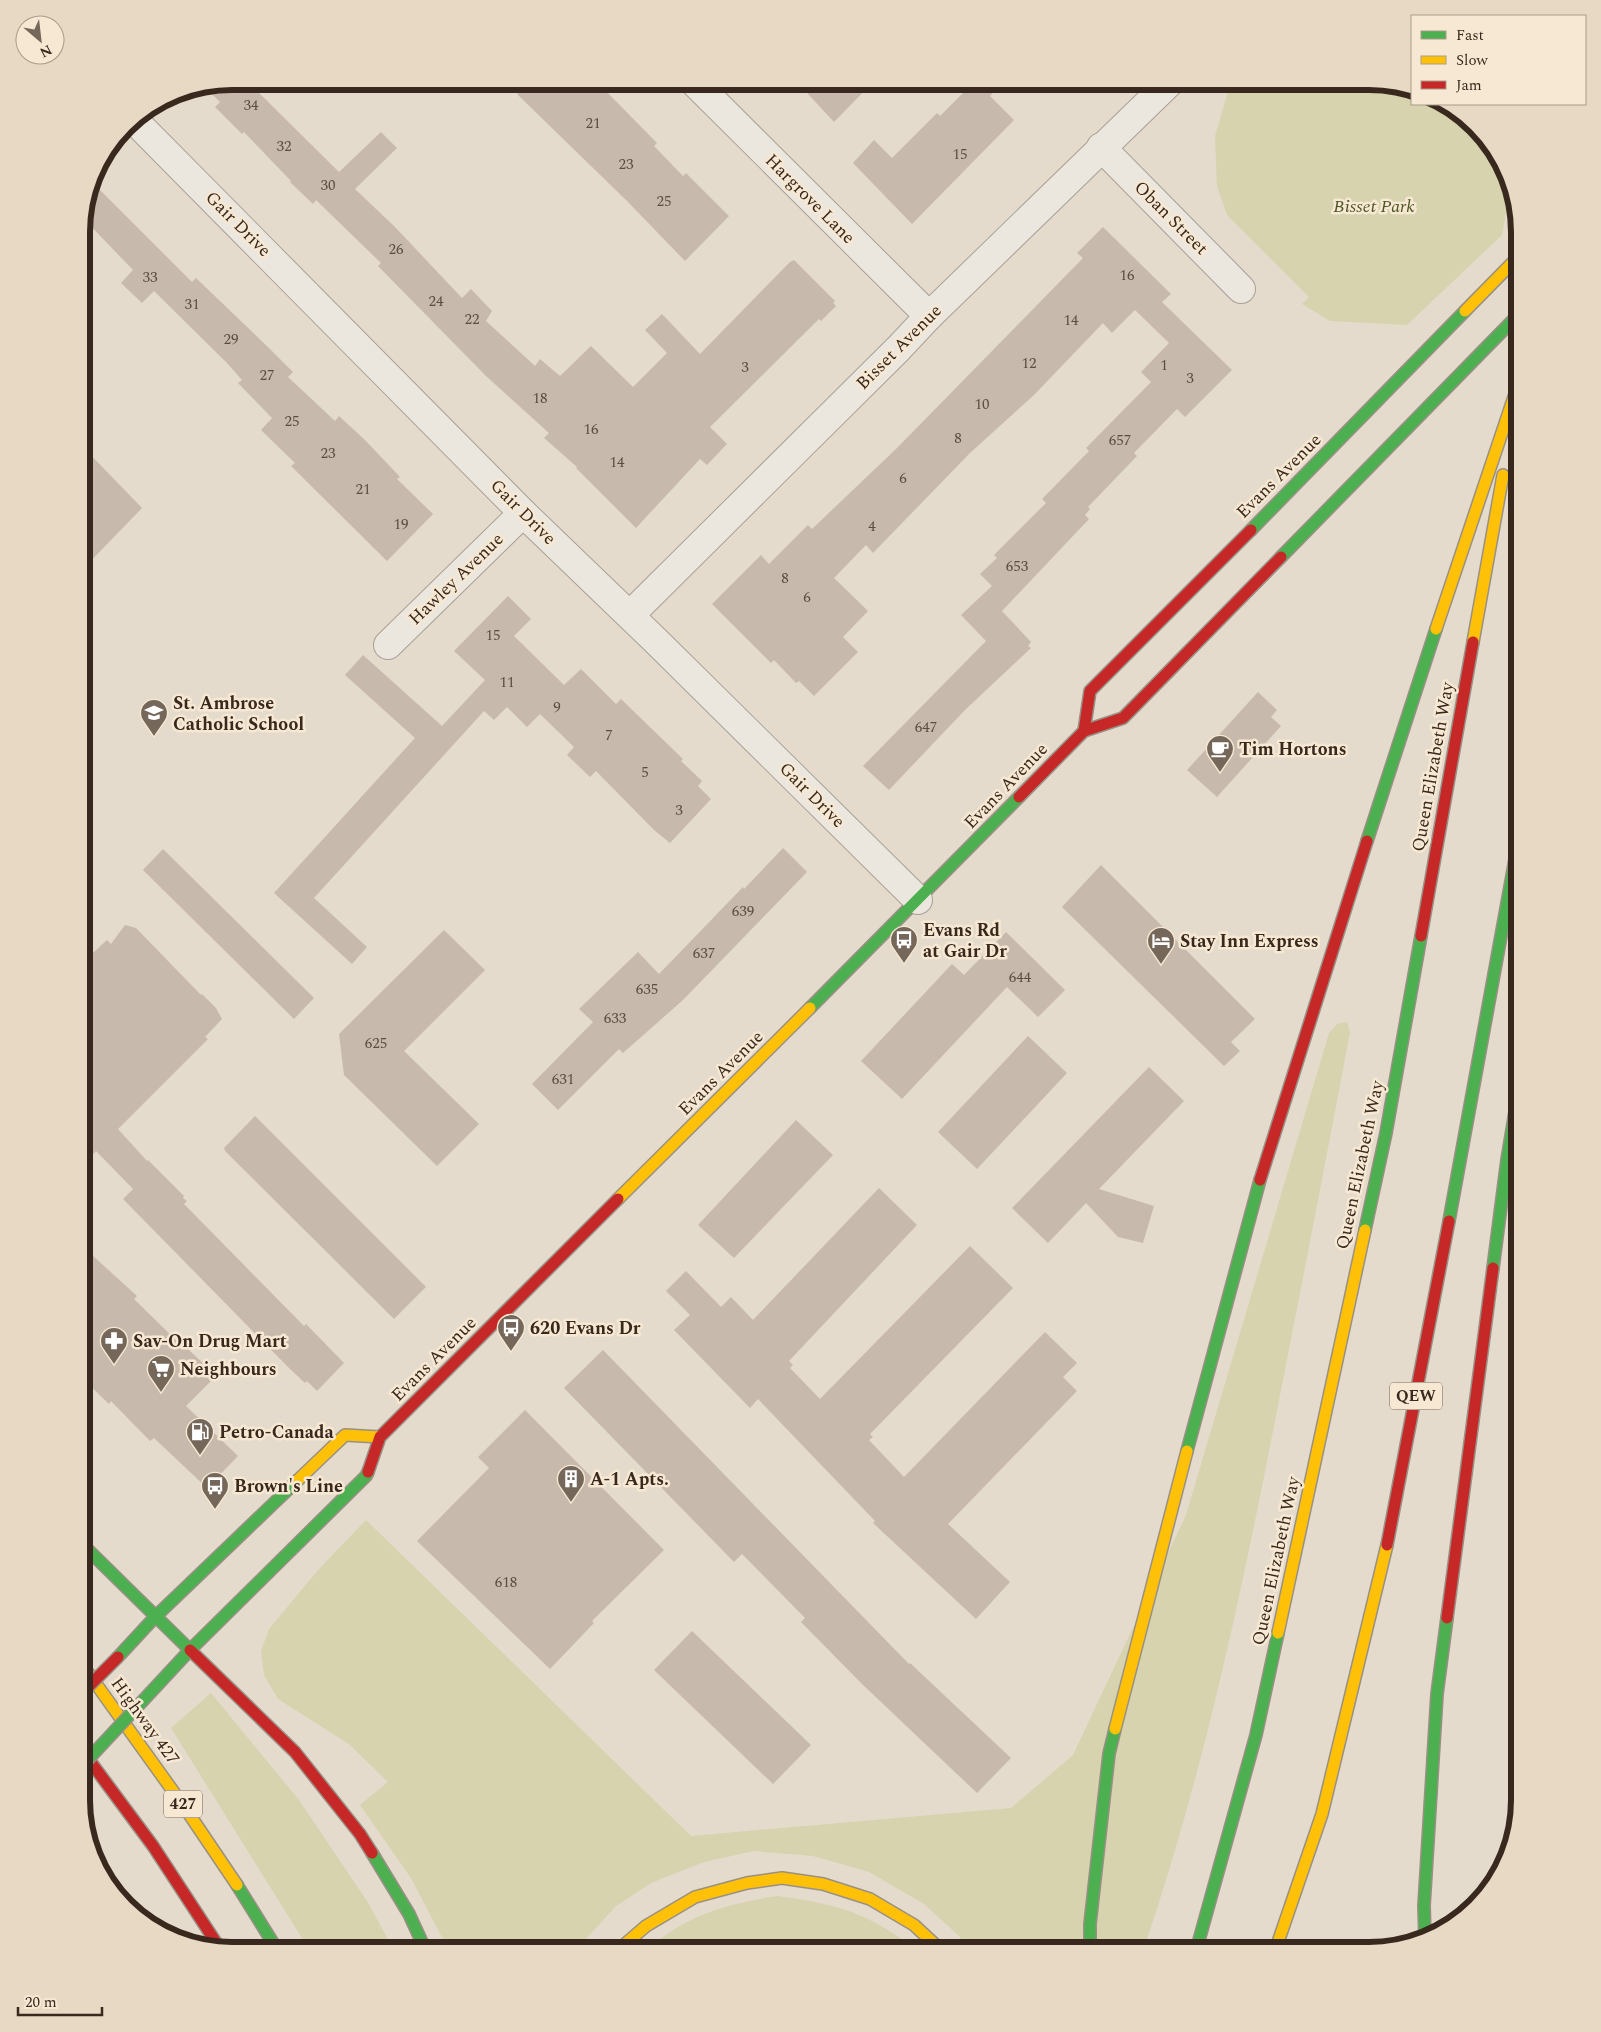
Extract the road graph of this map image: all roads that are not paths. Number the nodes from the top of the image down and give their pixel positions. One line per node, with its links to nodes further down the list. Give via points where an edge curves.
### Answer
1 (702, 90): 7 (street, Hargrove Lane)
2 (1162, 90): 4 (street, Bisset Avenue)
3 (139, 125): 11 (street, Gair Drive)
4 (1101, 147): 6 (street, Oban Street); 7 (street, Bisset Avenue)
5 (1511, 264): 14 (main road, Evans Avenue, via 1090,691)
6 (1241, 289)
7 (929, 316): 12 (street, Bisset Avenue)
8 (1511, 322): 14 (main road, Evans Avenue, via 1123,718)
9 (1511, 405): 32 (main road, via 1409,709 1268,1150 1109,1754)
10 (1511, 426): 33 (main road, Queen Elizabeth Way, via 1386,1133 1256,1736)
11 (523, 513): 12 (street, Gair Drive); 13 (street, Hawley Avenue)
12 (630, 615): 16 (street, Gair Drive)
13 (388, 645)
14 (1084, 731): 16 (main road, Evans Avenue)
15 (1511, 883): 34 (main road, QEW, via 1460,1170 1385,1555 1322,1814)
16 (918, 900): 18 (main road, Evans Avenue)
17 (1511, 1136): 26 (main road, via 1437,1694)
18 (380, 1437): 20 (main road, via 345,1435); 21 (main road, Evans Avenue, via 366,1476)
19 (90, 1552): 20 (main road)
20 (155, 1616): 21 (main road); 23 (main road, bridge)
21 (190, 1650): 24 (main road, Evans Avenue, bridge); 29 (main road, via 295,1752 360,1834 409,1914)
22 (90, 1675): 28 (main road, Highway 427 / 427, via 206,1837)
23 (90, 1685)
24 (90, 1758)
25 (90, 1760): 27 (main road, 427, via 130,1811)
26 (1425, 1930)
27 (215, 1941)
28 (272, 1942)
29 (422, 1942)
30 (627, 1942): 31 (main road, via 646,1926 694,1897 782,1878 830,1886 870,1899 914,1925)
31 (932, 1942)
32 (1090, 1942)
33 (1199, 1942)
34 (1278, 1942)

